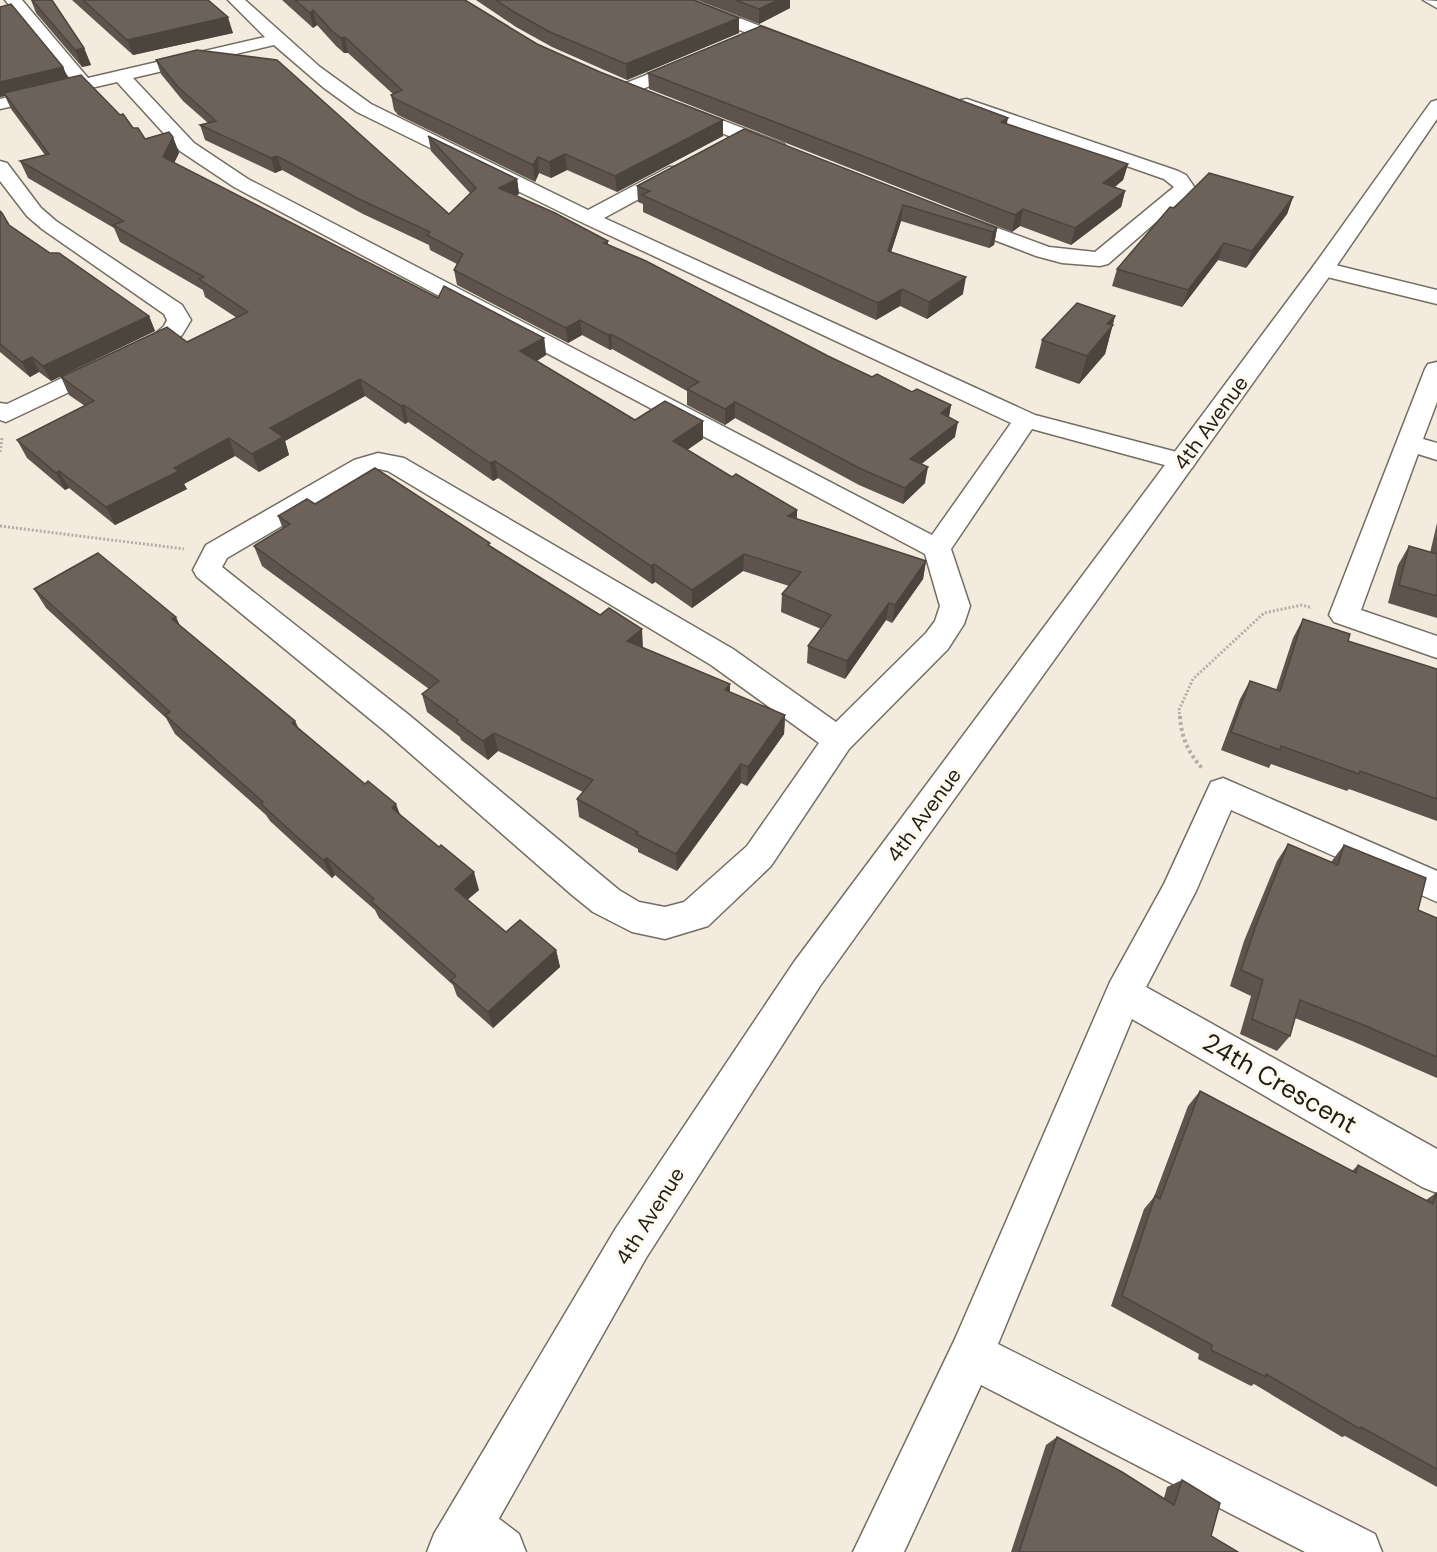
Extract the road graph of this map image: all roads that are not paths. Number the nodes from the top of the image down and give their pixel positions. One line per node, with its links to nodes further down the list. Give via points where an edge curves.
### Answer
1 (13, 0): 13 (street)
2 (236, 0): 7 (street)
3 (677, 0): 6 (street)
4 (1428, 0): 5 (lane)
5 (1437, 4)
6 (760, 33): 8 (street); 9 (street)
7 (276, 39): 11 (street); 24 (street, via 364,108)
8 (740, 42)
9 (816, 52)
10 (709, 55): 14 (street)
11 (121, 75): 13 (street); 33 (street, via 187,147 241,183)
12 (607, 80): 14 (street)
13 (84, 84): 16 (street)
14 (627, 89): 18 (street)
15 (949, 98): 23 (street, via 1172,175 1185,188 1100,259 1085,260 1030,249)
16 (0, 104)
17 (1437, 106): 25 (street, 4th Avenue)
18 (744, 135): 19 (street); 20 (street)
19 (723, 146)
20 (799, 157)
21 (692, 163): 24 (street)
22 (0, 167): 28 (street, via 34,212 174,310 179,320 163,339 6,414)
23 (942, 214)
24 (588, 218): 29 (street)
25 (1323, 269): 26 (street); 32 (street, 4th Avenue)
26 (1437, 297)
27 (1437, 369): 30 (street)
28 (0, 410)
29 (1026, 420): 32 (street); 33 (street)
30 (1409, 444): 31 (street); 34 (street, via 1344,615)
31 (1437, 452)
32 (1183, 462): 40 (street, 4th Avenue, via 807,974 631,1243)
33 (937, 549): 35 (street, via 955,606 949,624)
34 (1437, 647)
35 (838, 740): 35 (street, via 759,856 695,915 665,923 632,916 585,884 399,724 207,570 216,552 363,466 378,461 395,464 722,657)
36 (1437, 887): 37 (street, via 1223,791 1178,891)
37 (1123, 994): 38 (street, 24th Crescent); 39 (street)
38 (1437, 1172)
39 (970, 1355): 41 (street); 42 (street)
40 (473, 1543)
41 (878, 1552)
42 (1357, 1552)

